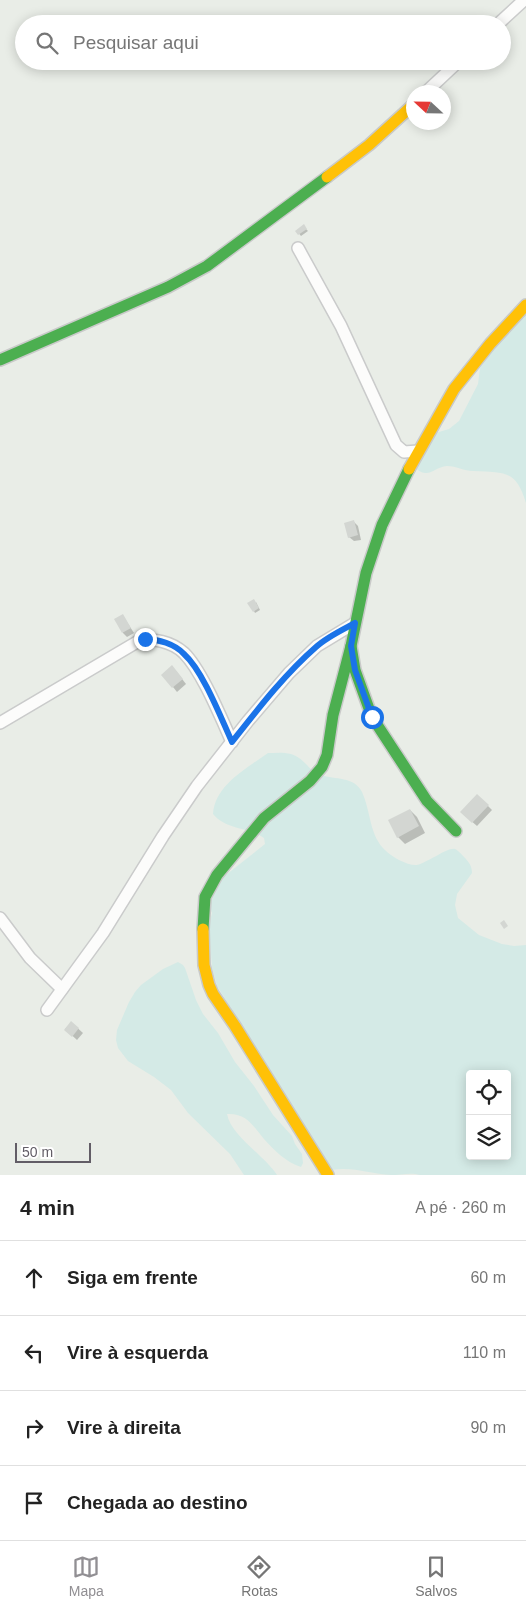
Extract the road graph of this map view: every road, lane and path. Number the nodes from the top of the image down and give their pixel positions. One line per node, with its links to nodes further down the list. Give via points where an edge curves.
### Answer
1 (524, 0): 2 (street)
2 (508, 15)
3 (449, 70): 4 (street)
4 (433, 85)
5 (406, 112): 8 (street, via 370,146 207,266 168,288)
6 (298, 248): 9 (street, via 341,326 396,445 404,452)
7 (526, 305): 9 (street, via 454,389)
8 (0, 360)
9 (418, 451): 10 (street, via 382,525 366,573)
10 (355, 623): 11 (street); 13 (street, via 317,646 283,680)
11 (351, 646): 14 (street, via 355,670 372,717 427,802); 18 (street, via 328,752 322,766 256,825 214,879 205,897 203,916 207,983)
12 (0, 724): 13 (street, via 137,642 153,639 172,645 186,655)
13 (232, 742): 16 (street, via 163,836 103,933)
14 (456, 831)
15 (0, 918): 16 (street, via 30,958)
16 (62, 989): 17 (street)
17 (47, 1010)
18 (328, 1175)

